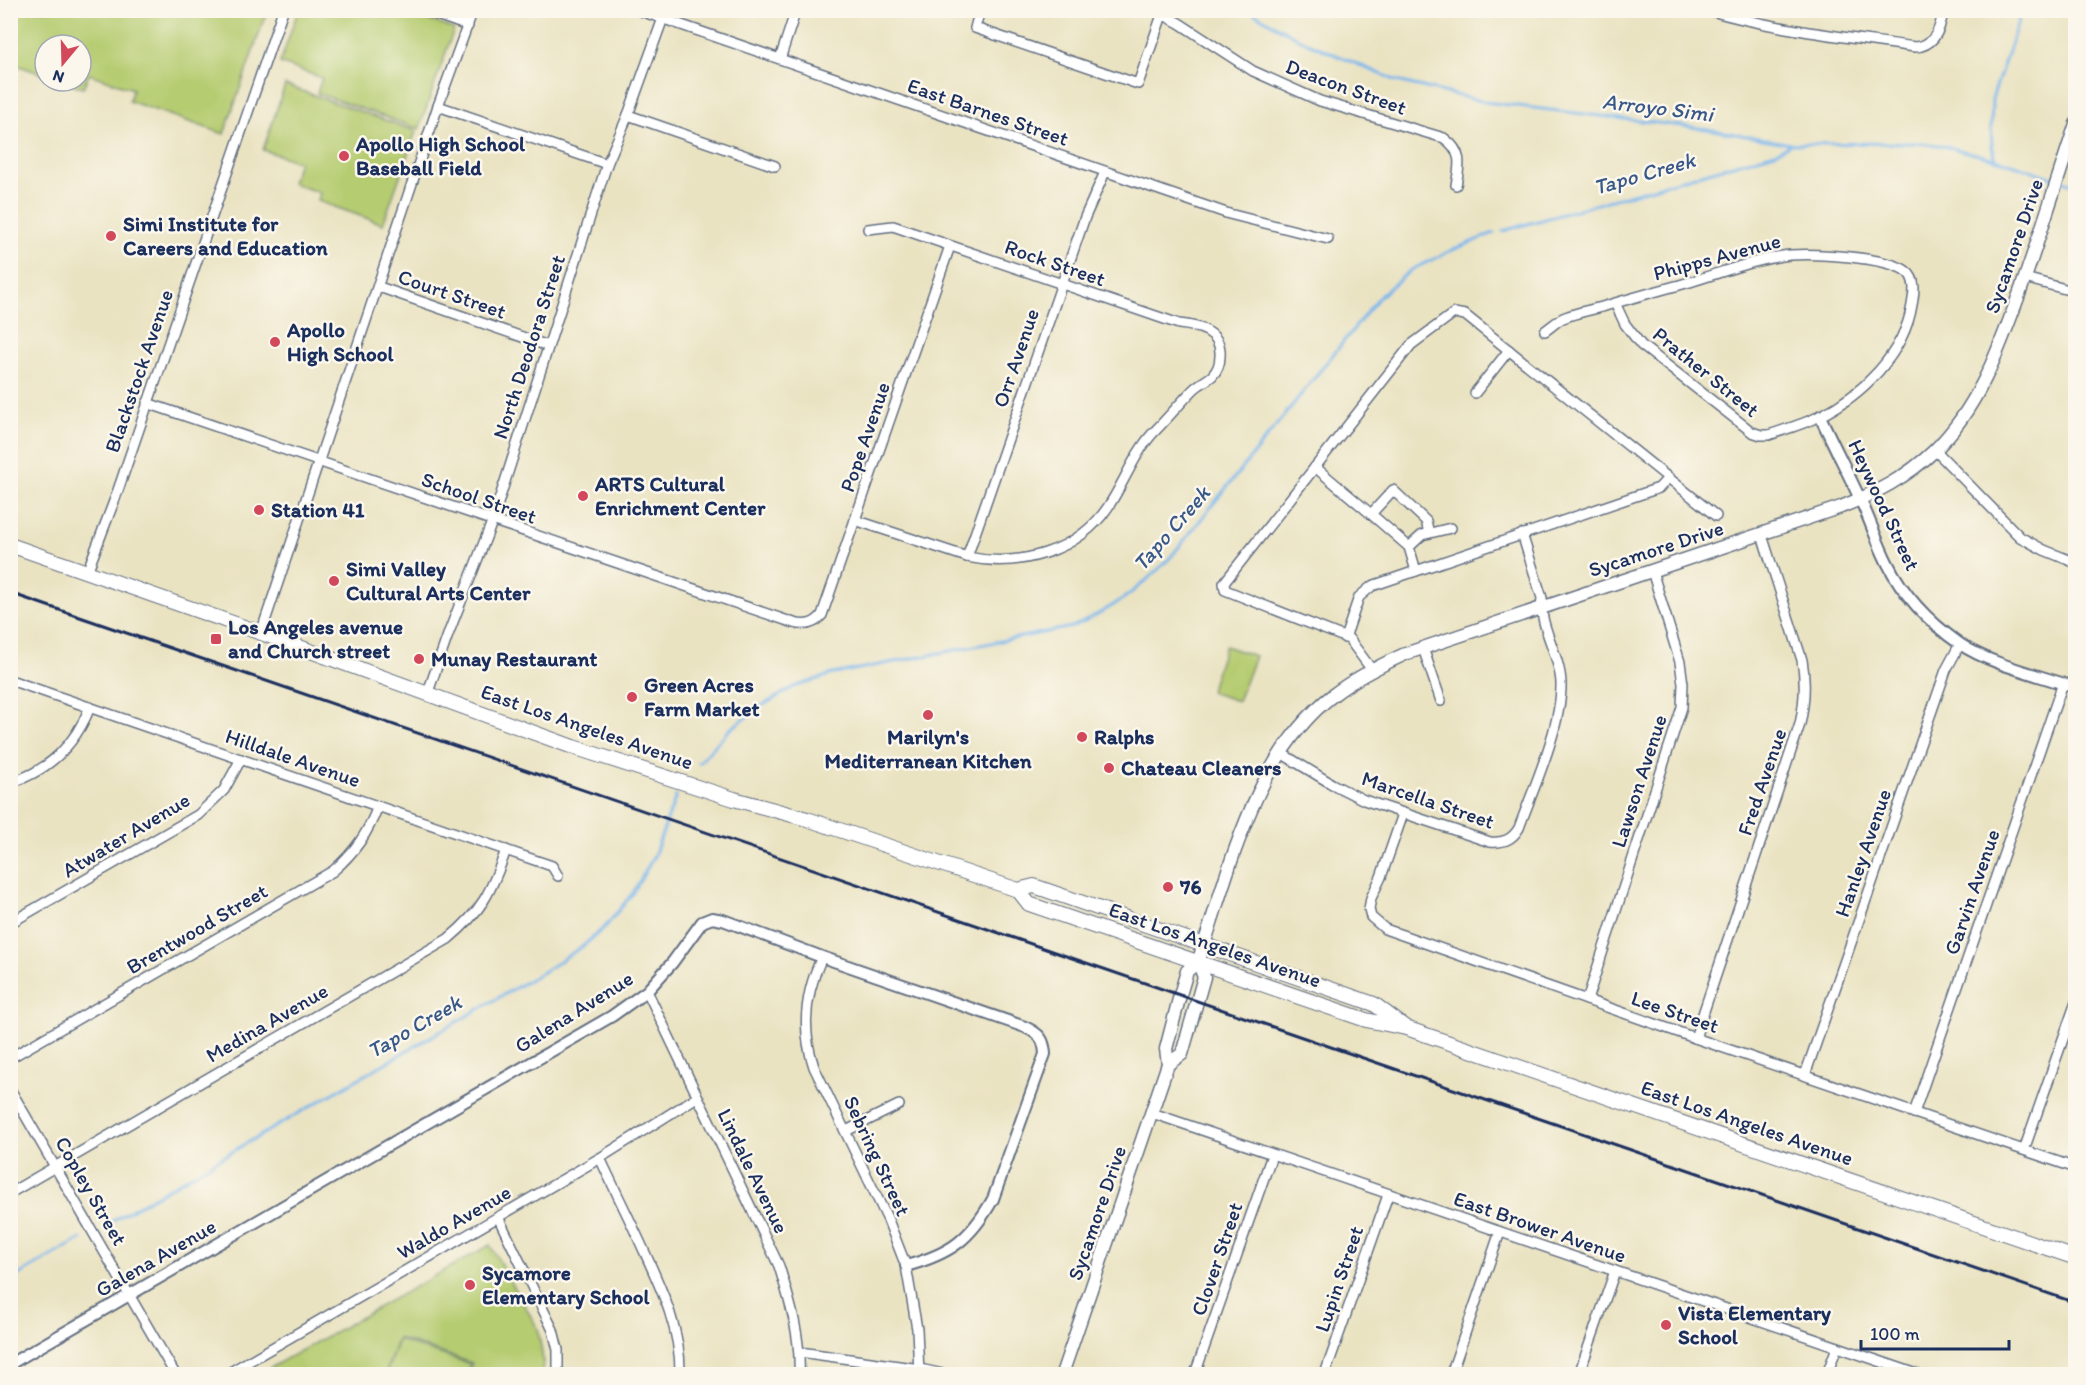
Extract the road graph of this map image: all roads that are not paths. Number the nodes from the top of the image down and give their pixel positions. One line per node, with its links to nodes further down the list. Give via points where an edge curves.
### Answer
1 (283, 10): 33 (street, Blackstock Avenue)
2 (423, 10): 11 (street)
3 (473, 10): 11 (street)
4 (639, 10): 10 (street, East Barnes Street)
5 (796, 10): 12 (street)
6 (980, 10): 9 (street, Deacon Street, via 975,28 1138,84)
7 (1708, 10): 8 (street, via 1784,29 1915,47 1933,39 1940,28)
8 (1943, 10)
9 (1158, 13): 19 (street, Deacon Street, via 1253,71 1320,101 1444,138 1458,153)
10 (664, 15): 12 (street, East Barnes Street); 14 (street, North Deodora Street)
11 (468, 26): 13 (street)
12 (780, 59): 18 (street, East Barnes Street)
13 (438, 106): 16 (street); 26 (street)
14 (628, 115): 16 (street, North Deodora Street); 17 (street)
15 (2075, 127): 24 (main road, Sycamore Drive)
16 (607, 164): 30 (street, North Deodora Street)
17 (775, 166)
18 (1105, 172): 21 (street, East Barnes Street, via 1229,214); 25 (street, Orr Avenue, via 1084,217)
19 (1456, 186)
20 (868, 229): 22 (street, Rock Street, via 893,226)
21 (1328, 239)
22 (950, 246): 25 (street, Rock Street); 42 (street, Pope Avenue)
23 (1905, 270): 28 (street, Phipps Avenue, via 1855,258 1791,255); 34 (street, Prather Street, via 1912,278 1914,293 1910,317 1899,342 1864,386)
24 (2025, 278): 27 (street); 35 (main road, Sycamore Drive, via 1988,375 1968,409)
25 (1061, 284): 50 (street, Orr Avenue); 50 (street, Rock Street, via 1179,324 1204,328 1220,348 1219,365 1150,437 1109,506 1084,533 1058,549 1026,558 997,561)
26 (379, 287): 30 (street, Court Street); 36 (street)
27 (2076, 292)
28 (1615, 303): 29 (street, Phipps Avenue, via 1562,318); 34 (street, Prather Street, via 1641,345 1752,432 1769,435)
29 (1545, 331)
30 (548, 346): 43 (street, North Deodora Street)
31 (1509, 350): 32 (street); 37 (street, via 1465,315 1454,313 1411,345); 38 (street)
32 (1475, 393)
33 (147, 403): 36 (street, School Street); 54 (street, Blackstock Avenue)
34 (1820, 416): 39 (street, Heywood Street)
35 (1935, 450): 39 (main road, Sycamore Drive, via 1894,482); 51 (street, via 2020,537)
36 (319, 463): 43 (street, School Street); 57 (street)
37 (1315, 467): 40 (street); 58 (street, via 1224,583 1225,591)
38 (1668, 478): 41 (street); 46 (street, via 1659,488)
39 (1860, 499): 47 (main road, Sycamore Drive); 59 (street, Heywood Street, via 1901,587)
40 (1371, 514): 45 (street, via 1392,490 1426,520); 49 (street)
41 (1716, 516)
42 (855, 520): 50 (street); 56 (street, Pope Avenue, via 822,615 813,623)
43 (492, 522): 56 (street, School Street); 65 (street, North Deodora Street)
44 (1451, 528): 45 (street)
45 (1429, 533): 49 (street)
46 (1522, 534): 52 (street); 55 (street, Marcella Street, via 1542,598)
47 (1762, 535): 53 (main road, Sycamore Drive); 84 (street, Fred Avenue, via 1802,660 1805,703)
48 (10, 545): 54 (main road, East Los Angeles Avenue)
49 (1409, 547): 52 (street)
50 (967, 557)
51 (2076, 563)
52 (1416, 571): 58 (street, via 1364,591)
53 (1652, 571): 55 (main road, Sycamore Drive); 81 (street, Lawson Avenue, via 1680,662 1682,707)
54 (87, 572): 57 (main road, East Los Angeles Avenue)
55 (1541, 608): 60 (main road, Sycamore Drive); 72 (street, Marcella Street, via 1559,664 1561,700 1556,725 1517,832 1504,842 1490,842)
56 (800, 625)
57 (261, 633): 65 (main road, East Los Angeles Avenue)
58 (1345, 638): 61 (street)
59 (1960, 644): 63 (street, Heywood Street, via 1984,657); 87 (street, Hanley Avenue, via 1946,669)
60 (1423, 648): 61 (main road, Sycamore Drive); 66 (street)
61 (1372, 670): 68 (main road, Sycamore Drive, via 1314,712)
62 (10, 680): 67 (street, Hilldale Avenue)
63 (2063, 683): 64 (street, Heywood Street); 92 (street, Garvin Avenue)
64 (2076, 688)
65 (427, 695): 75 (main road, East Los Angeles Avenue, via 628,765 807,819)
66 (1441, 701)
67 (90, 707): 69 (street, Hilldale Avenue); 70 (street, via 74,740 60,755 44,768)
68 (1281, 753): 72 (street, Marcella Street, via 1356,796); 77 (main road, Sycamore Drive, via 1252,807)
69 (241, 759): 71 (street, Hilldale Avenue); 76 (street, Atwater Avenue, via 224,790 198,815)
70 (10, 783)
71 (378, 806): 73 (street, Hilldale Avenue); 85 (street, Brentwood Street, via 361,842 333,871)
72 (1403, 814): 81 (street, Lee Street, via 1371,898 1369,909 1377,924)
73 (506, 850): 74 (street, Hilldale Avenue, via 552,866); 97 (street, Medina Avenue, via 484,903 448,939)
74 (558, 876)
75 (1018, 890): 77 (main road, East Los Angeles Avenue, via 1034,885); 79 (main road, East Los Angeles Avenue, via 1029,904)
76 (10, 923)
77 (1204, 945): 79 (main road, Sycamore Drive); 83 (main road, East Los Angeles Avenue, via 1374,1004)
78 (822, 957): 80 (street, Galena Avenue, via 712,918 702,922); 93 (street, Sebring Street, via 811,990 806,1035 814,1067); 104 (street, Galena Avenue, via 1025,1027 1044,1042 1045,1054 984,1215 954,1246)
79 (1198, 962): 83 (main road, East Los Angeles Avenue, via 1366,1020); 86 (main road, Sycamore Drive, via 1187,970 1166,1049); 86 (main road, Sycamore Drive, via 1204,977 1182,1054)
80 (646, 991): 89 (street, Lindale Avenue); 106 (street, Galena Avenue, via 612,1016)
81 (1587, 1000): 84 (street, Lee Street)
82 (2076, 1002): 94 (street)
83 (1406, 1028): 103 (main road, East Los Angeles Avenue)
84 (1695, 1038): 87 (street, Lee Street)
85 (10, 1058)
86 (1168, 1065): 91 (main road, Sycamore Drive)
87 (1805, 1075): 92 (street, Lee Street)
88 (10, 1089): 97 (street, Copley Street)
89 (697, 1097): 96 (street, Waldo Avenue); 108 (street, Lindale Avenue, via 779,1266)
90 (899, 1104): 93 (street)
91 (1152, 1113): 95 (street, East Brower Avenue); 117 (main road, Sycamore Drive)
92 (1914, 1113): 94 (street, Lee Street)
93 (846, 1131): 104 (street, Sebring Street)
94 (2024, 1150): 98 (street, Lee Street)
95 (1272, 1155): 100 (street, East Brower Avenue); 118 (street, Clover Street)
96 (600, 1158): 101 (street, Waldo Avenue); 114 (street, via 665,1298 675,1331)
97 (56, 1167): 99 (street, Medina Avenue); 106 (street, Copley Street)
98 (2076, 1168)
99 (10, 1193)
100 (1388, 1195): 102 (street, East Brower Avenue); 119 (street, Lupin Street)
101 (498, 1217): 112 (street, Waldo Avenue); 113 (street, via 553,1330)
102 (1500, 1232): 105 (street, East Brower Avenue); 120 (street)
103 (2076, 1258)
104 (906, 1266): 110 (street, Sebring Street, via 917,1329)
105 (1615, 1271): 107 (street, East Brower Avenue); 121 (street)
106 (130, 1295): 109 (street, Galena Avenue); 111 (street, Copley Street)
107 (1837, 1347): 122 (street); 123 (street, East Brower Avenue)
108 (800, 1352): 110 (street); 115 (street, Lindale Avenue)
109 (10, 1364)
110 (919, 1372): 116 (street)
111 (175, 1374)
112 (227, 1374)
113 (558, 1374)
114 (680, 1374)
115 (799, 1374)
116 (943, 1374)
117 (1062, 1374)
118 (1196, 1374)
119 (1325, 1374)
120 (1451, 1374)
121 (1579, 1374)
122 (1827, 1374)
123 (1917, 1374)

